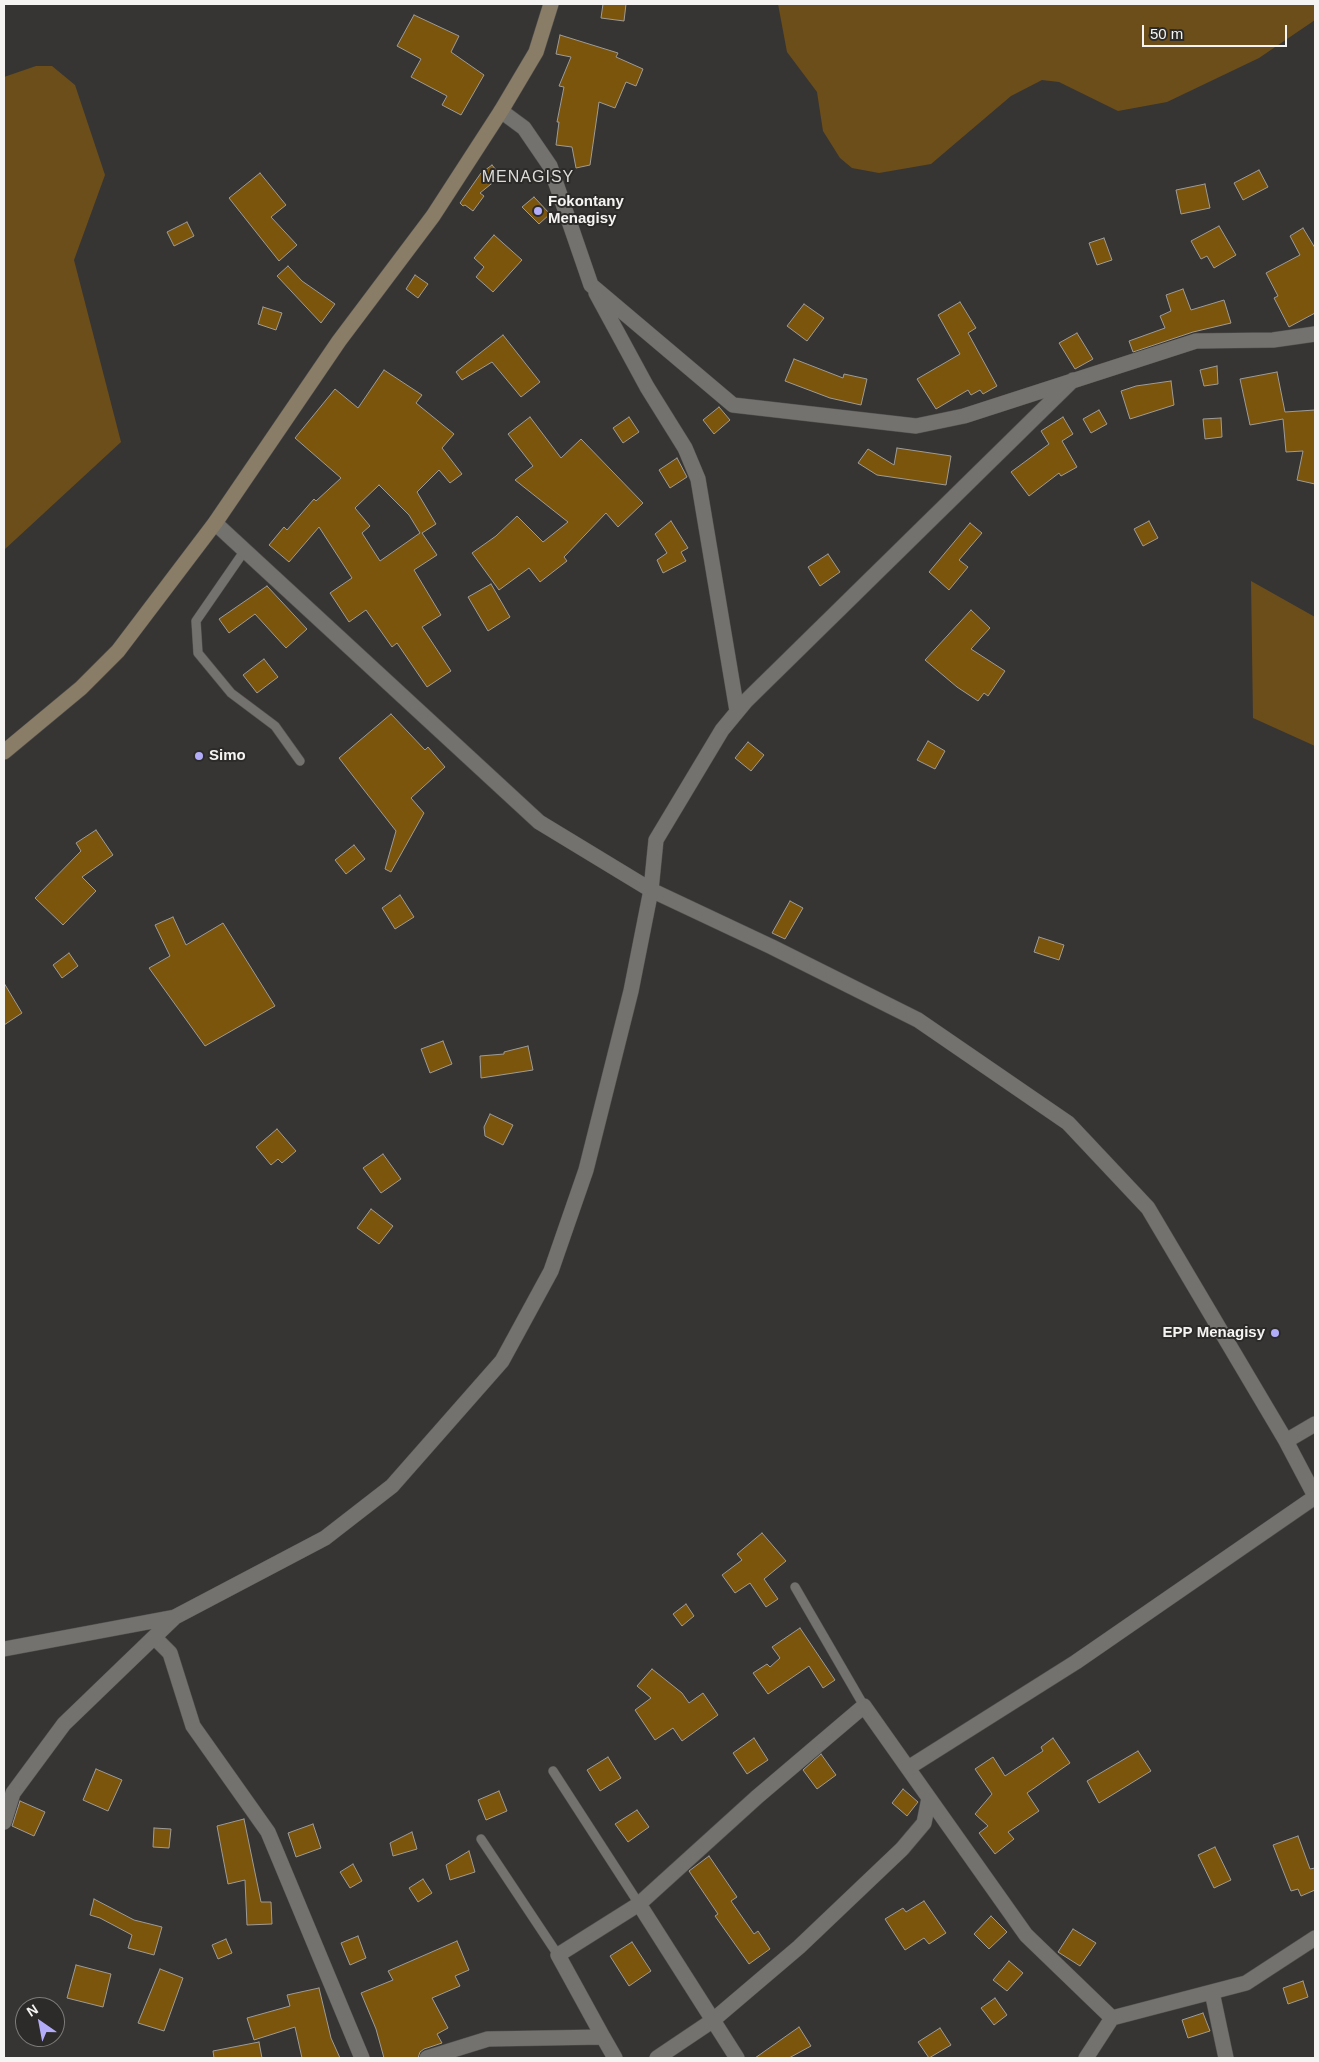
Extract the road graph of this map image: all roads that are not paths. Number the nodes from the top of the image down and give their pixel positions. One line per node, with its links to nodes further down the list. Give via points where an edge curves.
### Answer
1 (551, 4): 2 (main road, via 536,52)
2 (501, 111): 3 (street, via 524,128 550,166); 6 (main road, via 433,216 339,341)
3 (591, 285): 5 (street, via 733,404 916,426 964,416); 8 (street, via 685,448 698,479)
4 (1315, 334): 5 (street, via 1274,340 1196,341)
5 (1073, 380): 8 (street)
6 (215, 523): 7 (street); 9 (main road, via 118,651 81,688)
7 (245, 550): 10 (lane, via 196,621 198,653 231,693 275,726); 11 (street, via 539,822)
8 (737, 711): 11 (street, via 722,730 656,840)
9 (4, 752)
10 (300, 761)
11 (651, 890): 13 (street, via 772,946 918,1020 1068,1123 1148,1208); 16 (street, via 631,992 586,1170 551,1271 502,1361 392,1486 325,1538)
12 (1315, 1424): 13 (street)
13 (1286, 1441): 14 (street)
14 (1315, 1496): 20 (street, via 1076,1662)
15 (795, 1587): 19 (lane)
16 (175, 1616): 17 (street); 18 (street)
17 (156, 1638): 23 (street, via 64,1724 13,1793); 32 (street, via 170,1654 193,1726 268,1832)
18 (4, 1649)
19 (864, 1706): 20 (street); 25 (street, via 757,1796)
20 (908, 1768): 22 (street)
21 (553, 1771): 25 (lane)
22 (929, 1798): 29 (street, via 1026,1935); 30 (street, via 924,1822 902,1849 799,1947)
23 (4, 1822)
24 (481, 1838): 27 (lane)
25 (638, 1904): 27 (street); 30 (street)
26 (1315, 1938): 28 (street, via 1246,1983)
27 (558, 1955): 31 (street)
28 (1212, 1992): 29 (street); 38 (street)
29 (1112, 2018): 37 (street)
30 (712, 2020): 35 (street); 36 (street)
31 (602, 2036): 33 (street, via 488,2039); 34 (street)
32 (362, 2058)
33 (427, 2058)
34 (615, 2058)
35 (657, 2058)
36 (737, 2058)
37 (1086, 2058)
38 (1226, 2058)

